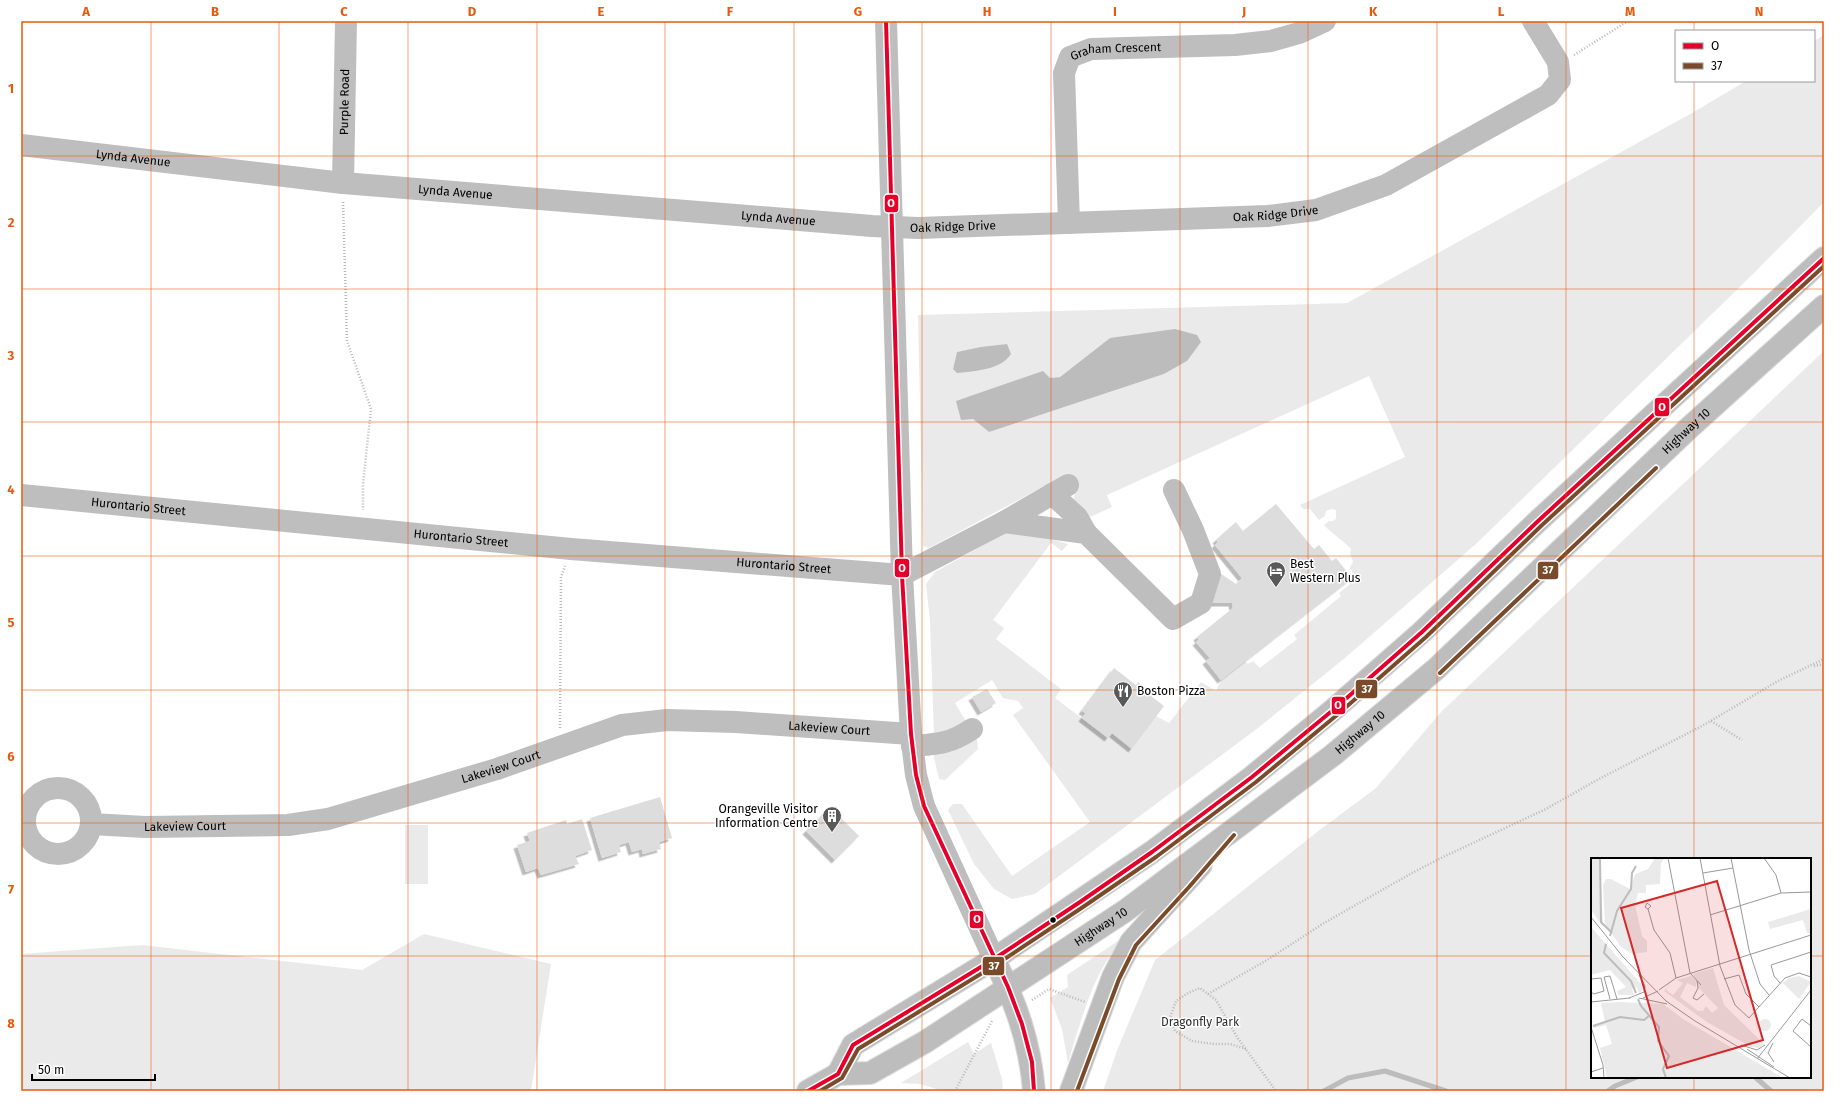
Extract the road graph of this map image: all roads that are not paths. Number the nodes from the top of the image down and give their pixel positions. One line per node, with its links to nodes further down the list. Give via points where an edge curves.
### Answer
1 (346, 21): 6 (street, Purple Road)
2 (886, 21): 8 (street)
3 (1325, 21): 7 (street, Graham Crescent, via 1299,33 1271,41 1236,45 1091,49 1070,57 1064,73)
4 (1533, 21): 7 (street, Oak Ridge Drive, via 1558,62 1560,80 1548,95 1386,185 1316,210 1268,216)
5 (21, 145): 6 (street, Lynda Avenue)
6 (343, 183): 8 (street, Lynda Avenue)
7 (1069, 223): 8 (street, Oak Ridge Drive, via 918,228)
8 (891, 226): 15 (street)
9 (1824, 258): 20 (main road, via 1537,522 1422,632 1333,710 1252,777 1152,852)
10 (1824, 306): 19 (main road, Highway 10, via 1689,428 1436,669 1333,755)
11 (1174, 490): 14 (street, via 1210,574 1201,603 1173,619)
12 (21, 495): 15 (street, Hurontario Street, via 571,549)
13 (1004, 522): 14 (street); 14 (street, via 1060,489); 15 (street)
14 (1086, 533)
15 (902, 575): 17 (street)
16 (972, 729): 17 (street, Lakeview Court, via 944,744)
17 (912, 740): 18 (street, Lakeview Court, via 736,722 667,720 622,725 497,769 328,819 288,826 145,827); 20 (street, via 916,775 924,806)
18 (91, 824)
19 (1229, 831): 21 (main road, Highway 10, via 1125,911); 25 (main road, via 1131,942 1112,977)
20 (994, 959): 21 (main road); 22 (main road, via 853,1045)
21 (1008, 987): 22 (main road, Highway 10, via 925,1042 870,1073); 24 (main road, via 1032,1062)
22 (838, 1074): 23 (main road, Highway 10)
23 (808, 1091)
24 (1034, 1091)
25 (1071, 1091)

